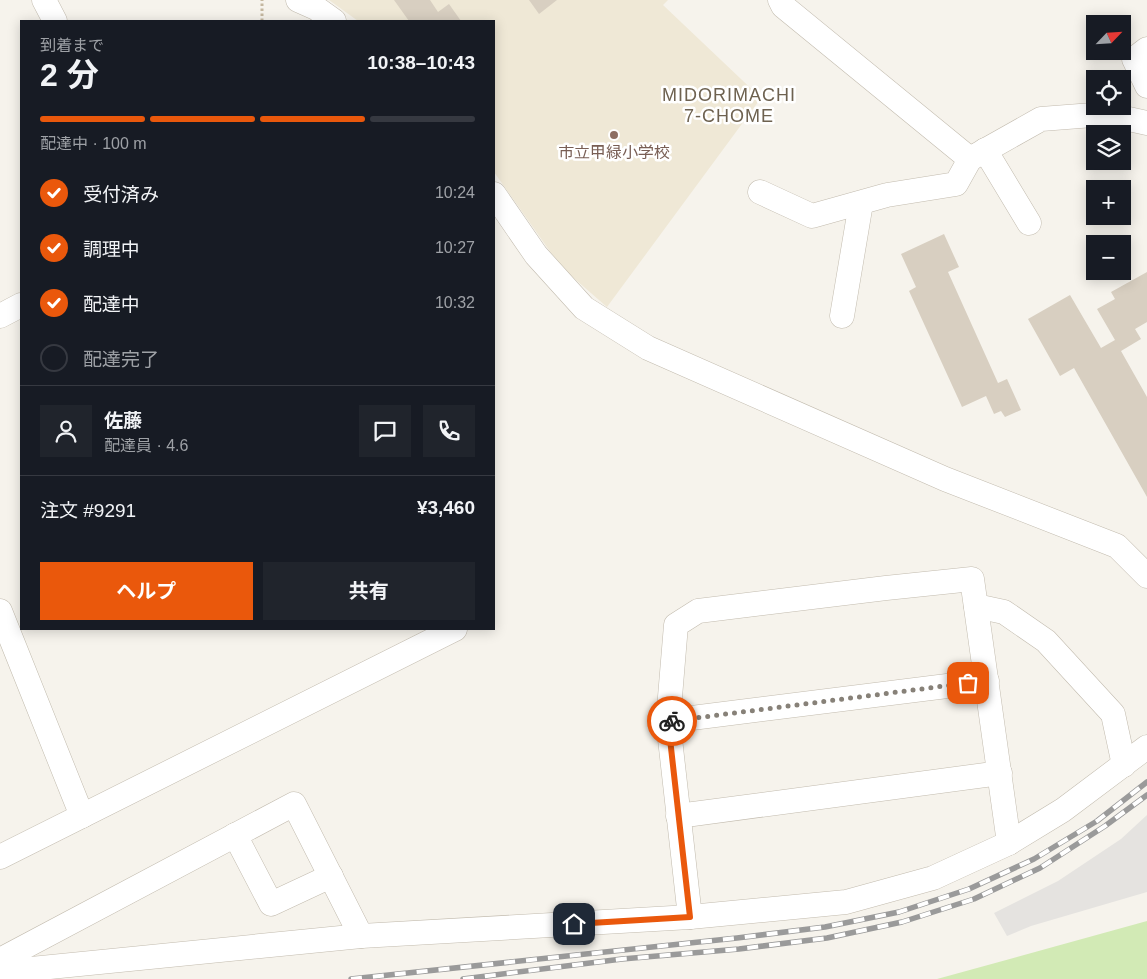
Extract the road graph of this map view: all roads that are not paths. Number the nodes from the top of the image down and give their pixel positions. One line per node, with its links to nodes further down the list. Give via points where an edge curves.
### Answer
1 (44, 0): 4 (street)
2 (298, 0): 5 (street)
3 (780, 0): 9 (street, via 783,6)
4 (54, 20)
5 (333, 20)
6 (1147, 49): 7 (street, via 1134,59)
7 (1147, 86)
8 (1147, 123): 9 (street, via 1106,114 1041,119)
9 (978, 154): 12 (street, via 956,184 887,195); 13 (street)
10 (760, 192): 12 (street, via 812,216)
11 (495, 195): 17 (street, via 536,255 584,308 648,348 945,478 1117,546)
12 (861, 203): 16 (street)
13 (1029, 223)
14 (20, 306): 15 (street)
15 (0, 316)
16 (842, 316)
17 (1147, 576)
18 (976, 606): 21 (street); 22 (street, via 972,579 698,611 676,626); 24 (street, via 1004,612 1046,641 1112,714)
19 (0, 612): 26 (street)
20 (453, 630): 26 (street)
21 (987, 680): 22 (street); 25 (street)
22 (668, 721): 27 (street)
23 (1147, 747): 24 (street)
24 (1124, 765): 29 (street, via 1063,810)
25 (1000, 773): 27 (street); 29 (street)
26 (82, 816): 30 (street)
27 (678, 816): 32 (street)
28 (235, 835): 31 (street, via 271,904); 31 (street, via 294,804); 34 (street)
29 (1010, 843): 32 (street, via 933,878 846,902)
30 (0, 857)
31 (331, 876): 33 (street)
32 (690, 917): 33 (street)
33 (361, 936): 35 (street)
34 (0, 960)
35 (0, 972)

